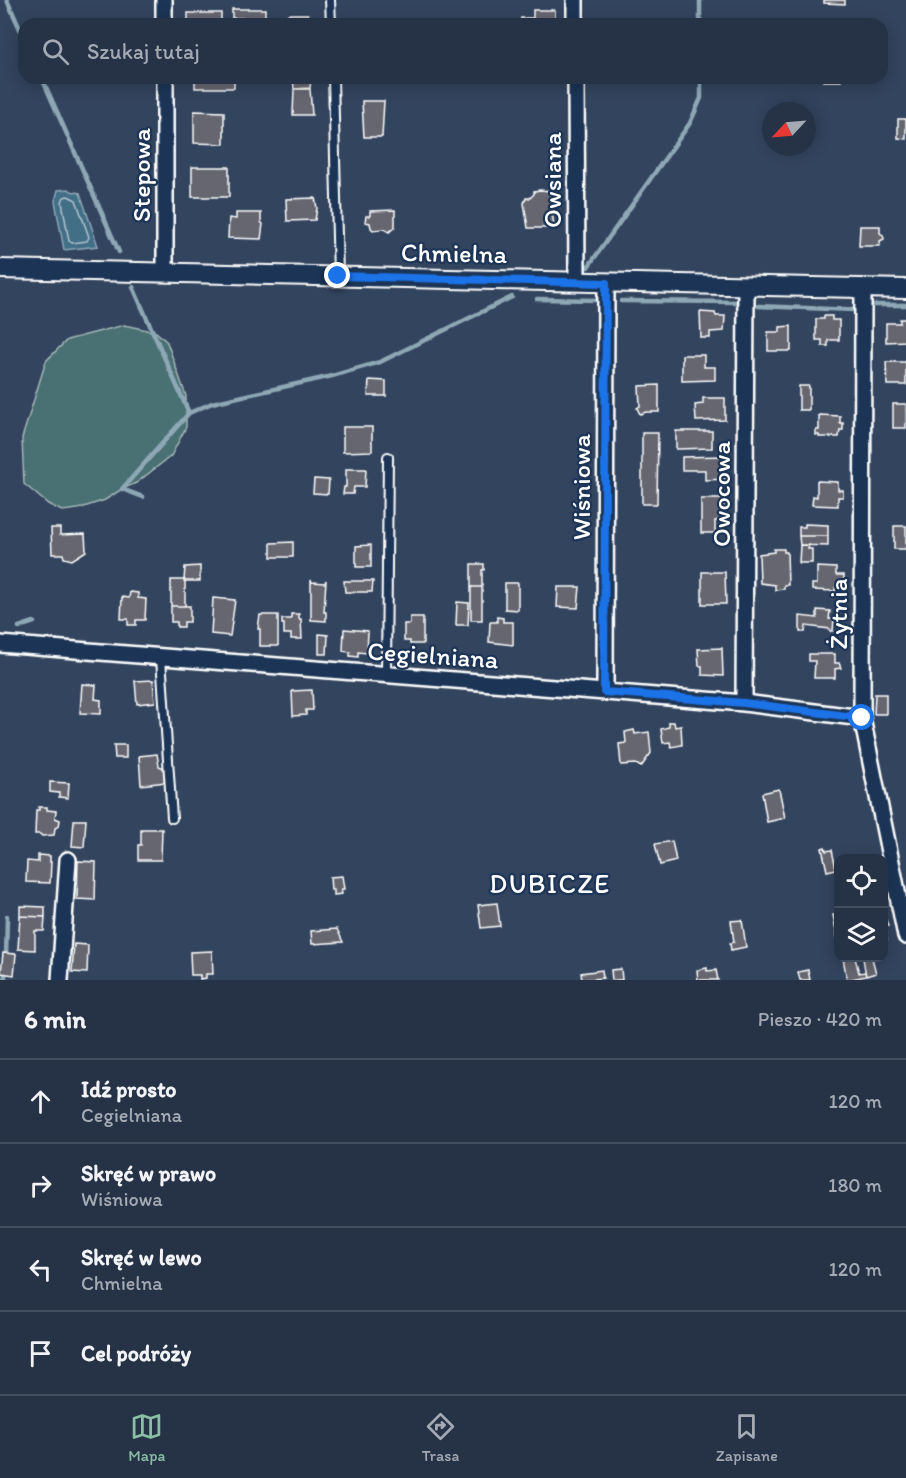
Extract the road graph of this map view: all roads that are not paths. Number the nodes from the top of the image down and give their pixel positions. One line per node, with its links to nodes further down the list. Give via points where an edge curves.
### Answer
1 (164, 0): 4 (street)
2 (330, 0): 5 (lane)
3 (575, 0): 6 (street)
4 (164, 18)
5 (331, 18)
6 (575, 18)
7 (165, 84): 11 (street, Stepowa)
8 (333, 84): 12 (lane)
9 (576, 84): 13 (street, Owsiana)
10 (0, 268): 11 (street, Chmielna)
11 (165, 272): 12 (street, Chmielna)
12 (338, 276): 13 (street, Chmielna)
13 (577, 282): 14 (street, Chmielna)
14 (606, 283): 15 (street, Chmielna); 22 (street, Wiśniowa)
15 (746, 286): 16 (street, Chmielna); 23 (street, Owocowa)
16 (863, 288): 17 (street, Chmielna); 24 (street, Żytnia)
17 (906, 289)
18 (388, 457): 21 (lane)
19 (0, 644): 20 (street, Cegielniana)
20 (161, 658): 21 (street, Cegielniana); 25 (lane)
21 (386, 675): 22 (street, Cegielniana)
22 (604, 692): 23 (street, Cegielniana)
23 (744, 703): 24 (street, Cegielniana)
24 (862, 718): 27 (street, Żytnia)
25 (172, 818)
26 (68, 860): 28 (street)
27 (906, 936)
28 (60, 980)

